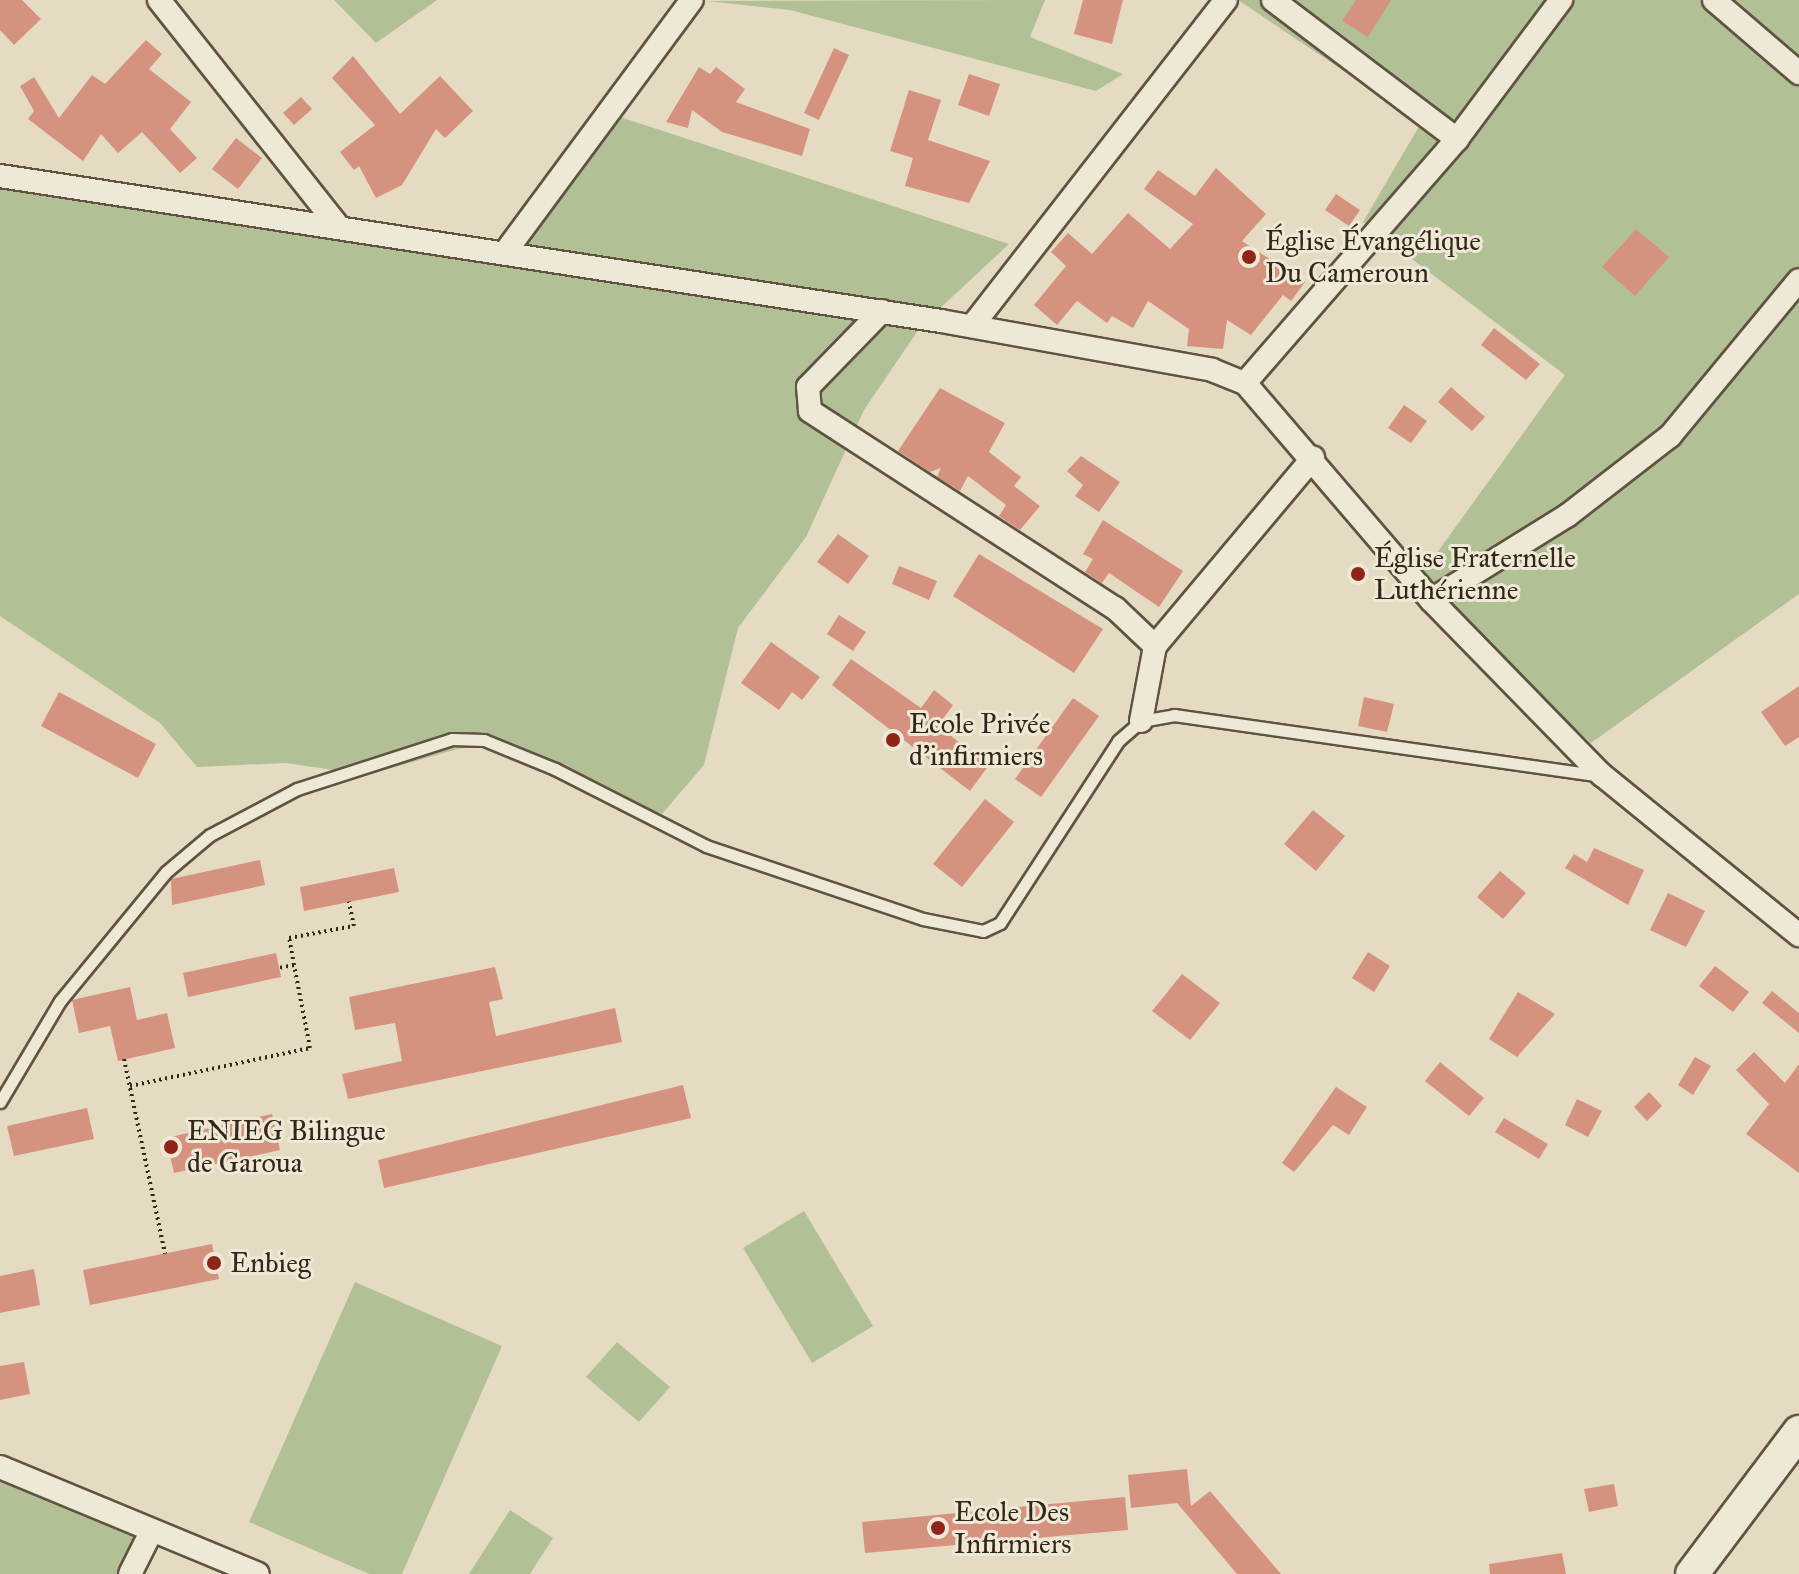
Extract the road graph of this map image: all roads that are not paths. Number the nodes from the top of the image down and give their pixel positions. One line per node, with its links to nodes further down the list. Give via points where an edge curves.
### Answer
1 (159, 0): 10 (street)
2 (692, 0): 11 (street)
3 (1226, 0): 14 (street)
4 (1273, 0): 8 (street)
5 (1561, 0): 8 (street)
6 (1714, 0): 7 (street)
7 (1799, 73)
8 (1457, 139): 15 (street)
9 (0, 176): 10 (street)
10 (336, 223): 11 (street)
11 (506, 251): 13 (street)
12 (1799, 280): 17 (street, via 1670,436 1568,515)
13 (882, 311): 14 (street); 18 (street, via 808,387 810,411 1115,608)
14 (972, 326): 15 (street, via 1212,370)
15 (1245, 383): 16 (street)
16 (1313, 458): 17 (street); 18 (street)
17 (1431, 600): 20 (street)
18 (1155, 646): 19 (street)
19 (1141, 721): 20 (lane, via 1174,715); 22 (lane, via 1118,741 1000,923 983,931 923,919 706,846 484,740 452,739 297,789 210,835 166,872 60,1001)
20 (1602, 775): 21 (street)
21 (1799, 935)
22 (0, 1102)
23 (1799, 1432): 28 (main road)
24 (0, 1467): 25 (street)
25 (150, 1534): 26 (street); 27 (street)
26 (130, 1574)
27 (258, 1574)
28 (1692, 1574)

